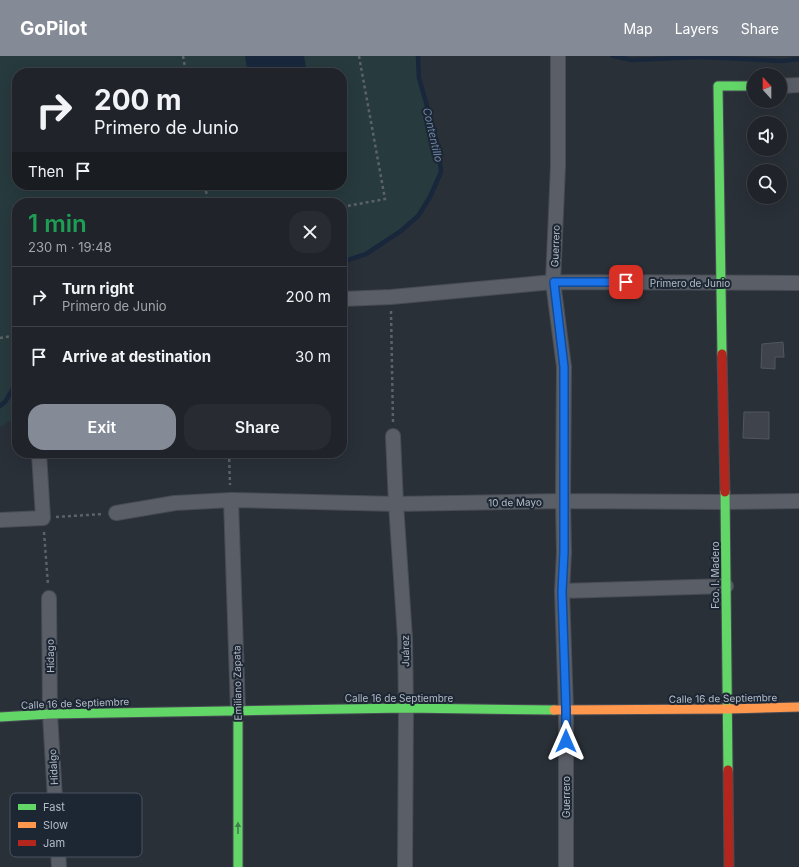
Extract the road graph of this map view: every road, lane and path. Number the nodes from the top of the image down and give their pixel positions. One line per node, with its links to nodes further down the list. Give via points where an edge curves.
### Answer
1 (183, 56): 4 (path)
2 (359, 56): 8 (path, via 384,199)
3 (558, 56): 9 (street, Guerrero)
4 (185, 68)
5 (799, 85): 7 (street)
6 (747, 86): 10 (street, Fco. I. Madero, via 718,86)
7 (787, 86)
8 (347, 206)
9 (554, 282): 10 (street, Primero de Junio); 12 (street, Primero de Junio); 20 (street, Guerrero, via 564,367)
10 (721, 282): 11 (street, Primero de Junio); 22 (street, Fco. I. Madero)
11 (799, 283)
12 (391, 298): 13 (street, Primero de Junio); 16 (path)
13 (347, 299)
14 (12, 336): 15 (path)
15 (0, 338)
16 (393, 436): 23 (street, Juárez)
17 (39, 458): 25 (street)
18 (229, 458): 19 (path)
19 (231, 500): 23 (street, 10 de Mayo); 24 (street, 10 de Mayo, via 175,503); 34 (street, Emiliano Zapata)
20 (564, 501): 22 (street, 10 de Mayo); 23 (street, 10 de Mayo); 28 (street, Guerrero)
21 (799, 501): 22 (street, 10 de Mayo)
22 (724, 502): 27 (street, Fco. I. Madero)
23 (396, 504): 31 (street, Juárez, via 405,638)
24 (116, 512): 25 (path)
25 (43, 518): 26 (street); 29 (path)
26 (0, 520)
27 (726, 586): 28 (street); 32 (street, Fco. I. Madero)
28 (562, 592): 33 (street, Guerrero)
29 (49, 598): 35 (street, Hidago)
30 (799, 707): 32 (street, Calle 16 de Septiembre)
31 (406, 708): 33 (street, Calle 16 de Septiembre); 34 (street, Calle 16 de Septiembre); 41 (street, Juárez)
32 (727, 709): 33 (street, Calle 16 de Septiembre); 43 (street, Fco. I. Madero)
33 (566, 710): 42 (street, Guerrero)
34 (238, 711): 35 (street, Calle 16 de Septiembre); 40 (street, Emiliano Zapata, one-way to 34)
35 (50, 714): 36 (street, Calle 16 de Septiembre); 37 (street, Hidalgo)
36 (0, 717)
37 (55, 793)
38 (58, 857): 39 (street, Hidalgo)
39 (59, 867)
40 (238, 867)
41 (405, 867)
42 (566, 867)
43 (729, 867)

